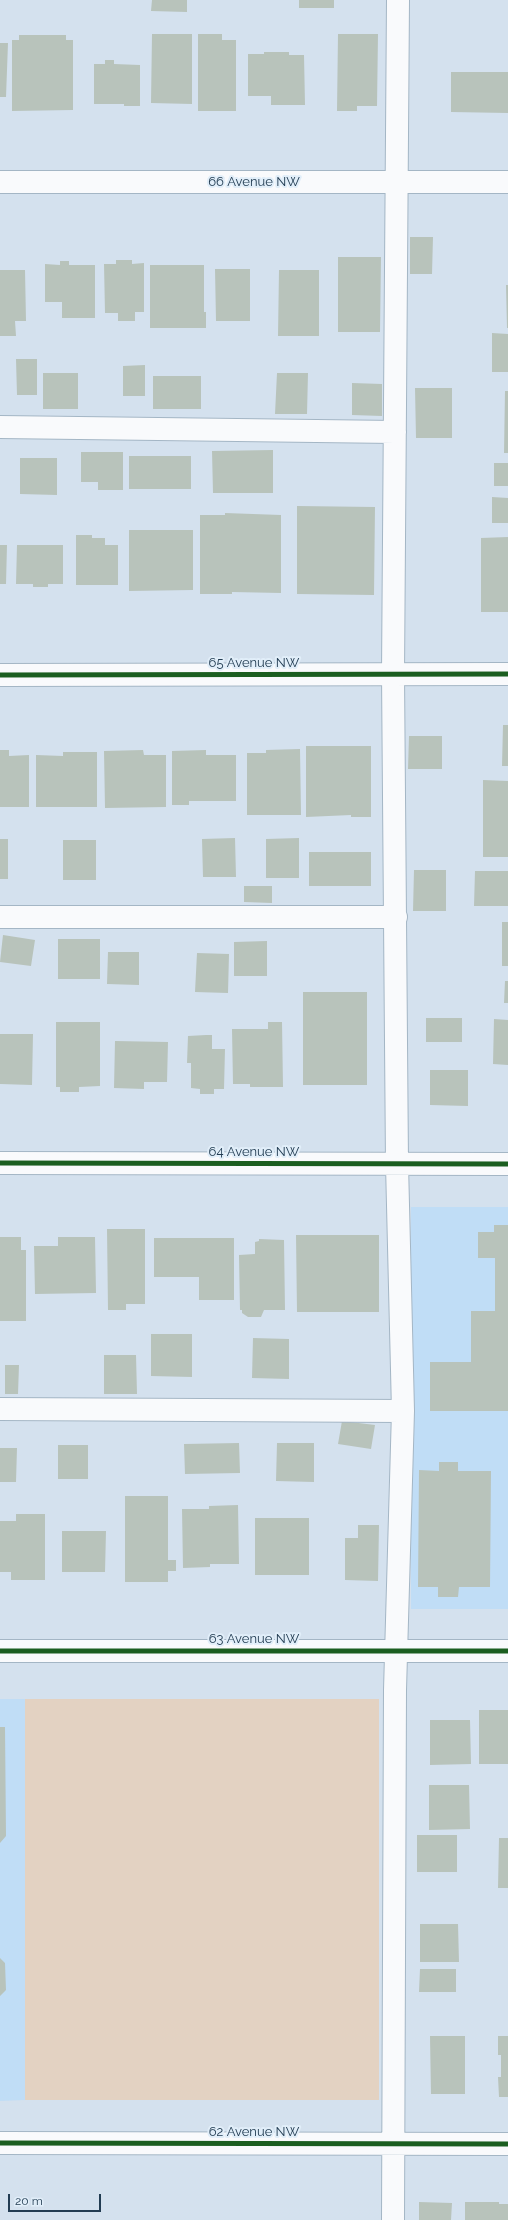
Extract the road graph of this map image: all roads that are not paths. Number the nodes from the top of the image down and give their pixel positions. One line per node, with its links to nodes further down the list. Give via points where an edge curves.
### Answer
1 (398, 0): 2 (street)
2 (395, 181): 3 (street, 66 Avenue NW); 4 (street, 66 Avenue NW); 6 (street)
3 (0, 182)
4 (508, 182)
5 (0, 427): 6 (street)
6 (395, 432): 7 (street)
7 (393, 674): 8 (street, 65 Avenue NW); 9 (street, 65 Avenue NW); 11 (street)
8 (508, 674)
9 (0, 675)
10 (0, 917): 11 (street)
11 (396, 918): 13 (street)
12 (0, 1163): 13 (street, 64 Avenue NW)
13 (397, 1164): 14 (street, 64 Avenue NW); 16 (street)
14 (508, 1164)
15 (0, 1409): 16 (street)
16 (403, 1411): 18 (street)
17 (0, 1650): 18 (street, 63 Avenue NW)
18 (396, 1650): 19 (street, 63 Avenue NW); 21 (street)
19 (508, 1651)
20 (0, 2143): 21 (street, 62 Avenue NW)
21 (392, 2143): 22 (street, 62 Avenue NW); 23 (street)
22 (508, 2144)
23 (393, 2220)

